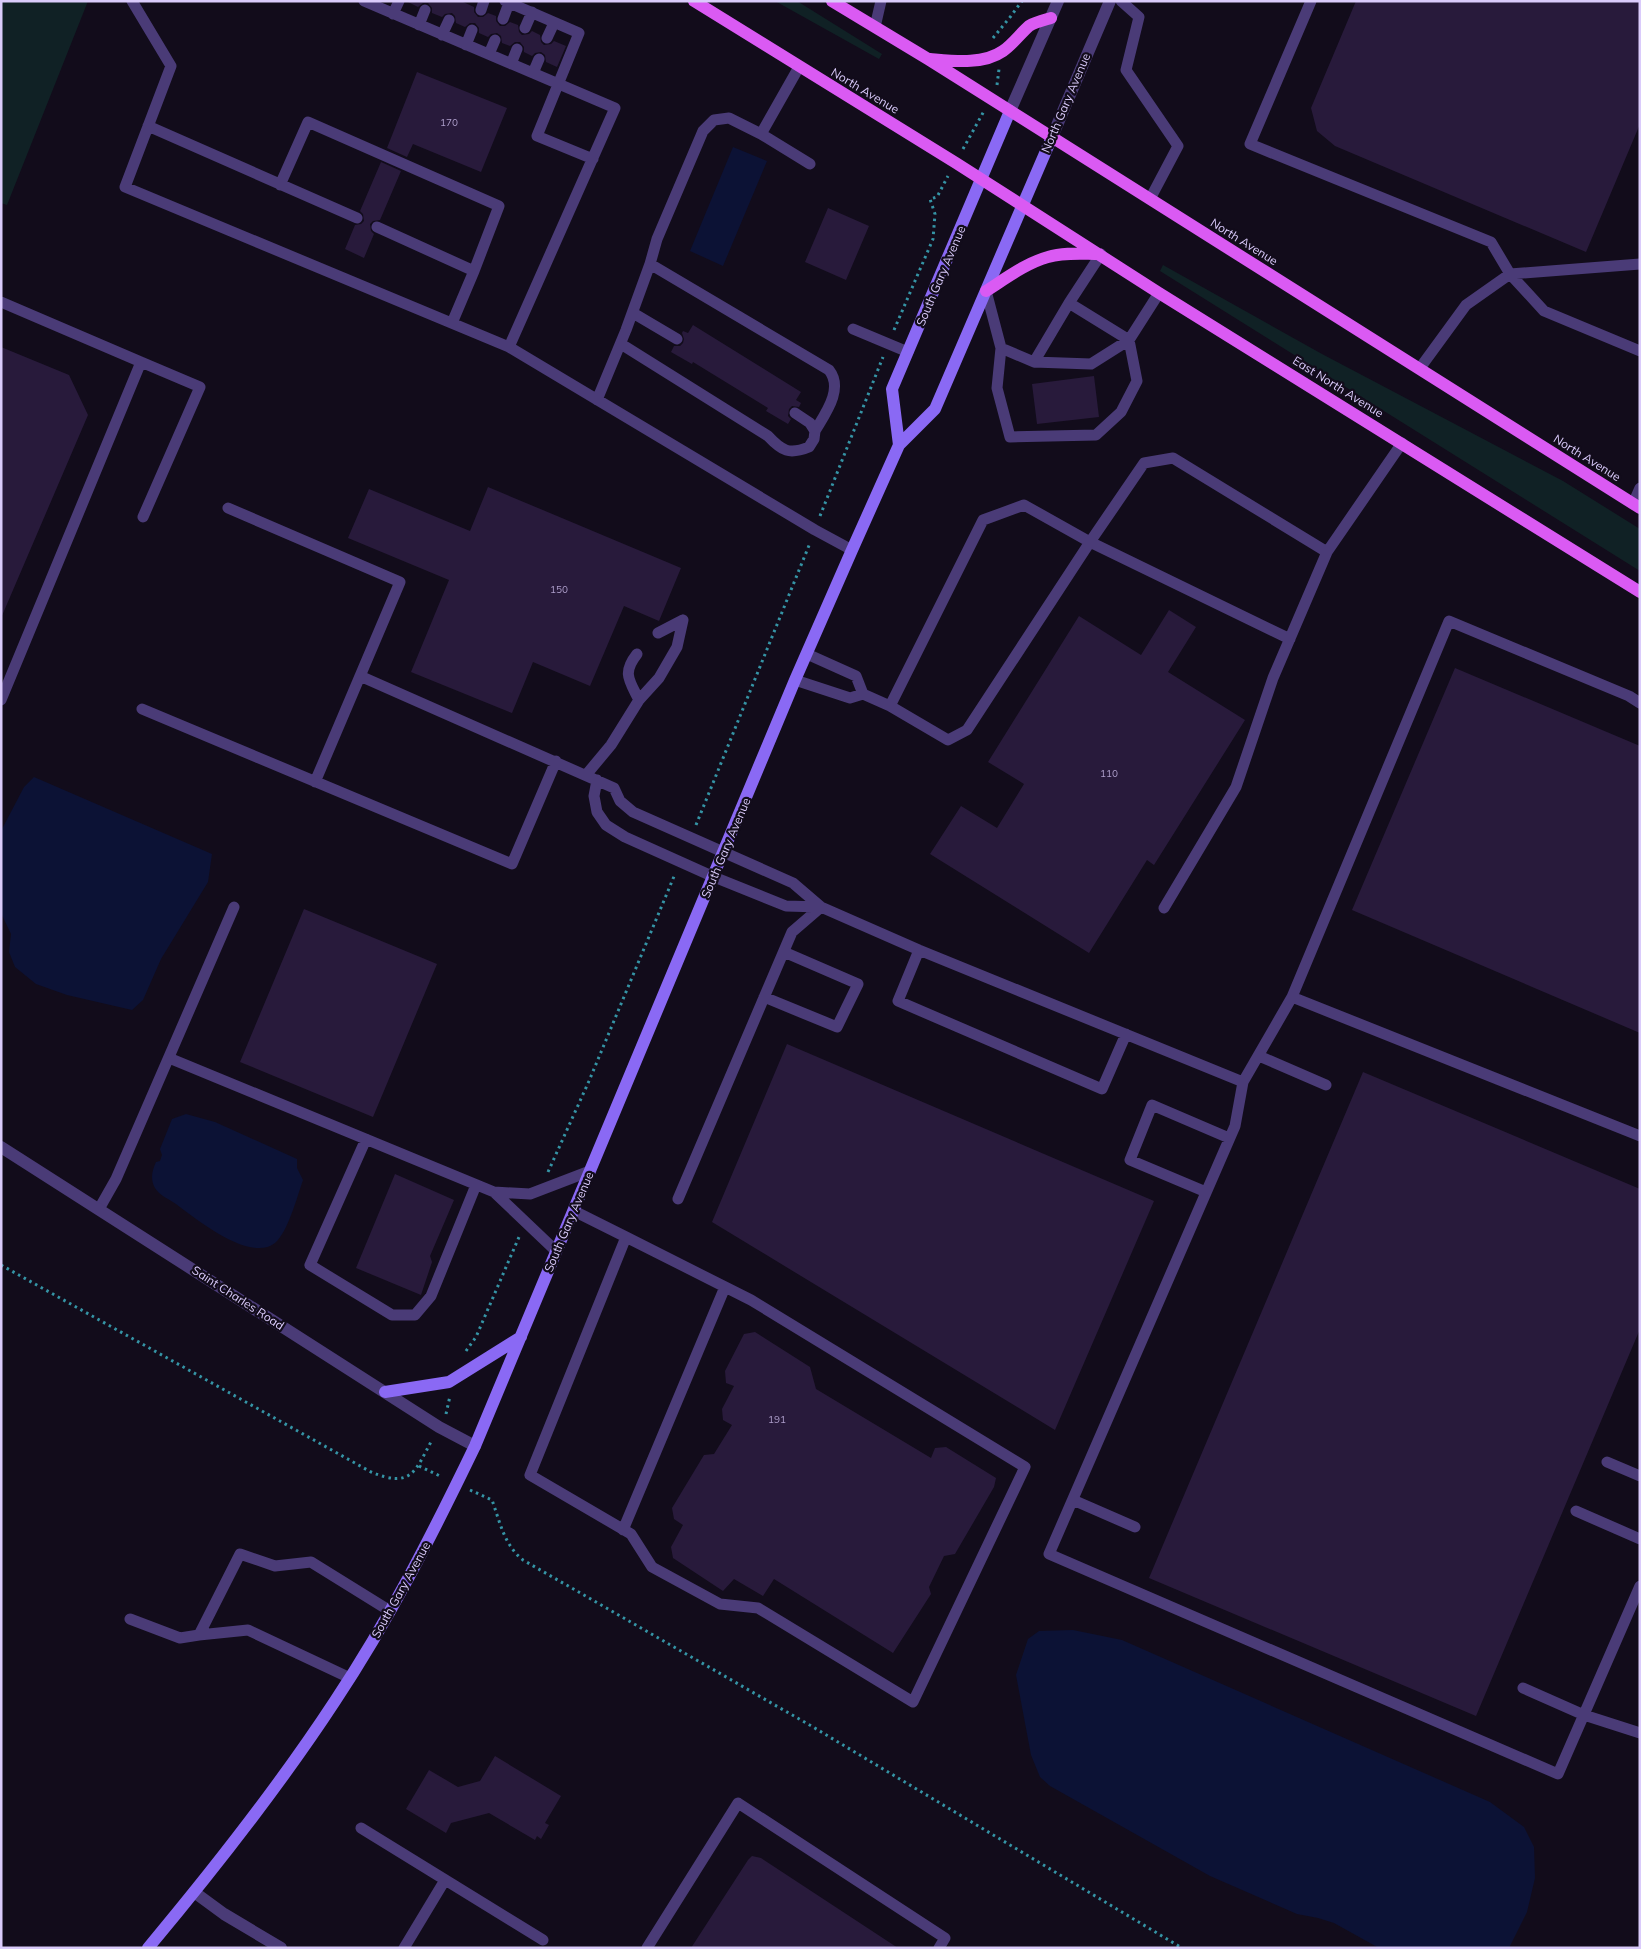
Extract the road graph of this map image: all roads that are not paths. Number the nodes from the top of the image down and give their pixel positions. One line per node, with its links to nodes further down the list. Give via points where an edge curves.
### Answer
1 (132, 1): 36 (lane, via 171,66)
2 (364, 1): 14 (lane)
3 (399, 1): 14 (lane)
4 (694, 1): 32 (main road, North Avenue)
5 (832, 1): 21 (main road, North Avenue)
6 (882, 1): 21 (lane)
7 (1058, 1): 15 (street)
8 (1110, 1): 38 (street, North Gary Avenue)
9 (1121, 1): 43 (lane, via 1139,16 1126,70 1178,146)
10 (1312, 1): 51 (lane, via 1250,144 1490,242)
11 (507, 2): 13 (lane); 16 (lane)
12 (425, 10): 19 (lane)
13 (532, 12): 18 (lane); 20 (lane)
14 (393, 14): 19 (lane)
15 (1051, 18): 30 (main road, via 1031,25 994,56 980,60); 35 (street)
16 (502, 19)
17 (449, 20): 23 (lane)
18 (554, 23): 24 (lane); 34 (lane, via 579,33)
19 (419, 25): 23 (lane)
20 (525, 28)
21 (874, 28): 30 (main road, North Avenue)
22 (472, 30): 26 (lane)
23 (442, 35): 26 (lane)
24 (548, 38)
25 (494, 40): 28 (lane)
26 (466, 45): 28 (lane)
27 (517, 49): 31 (lane)
28 (488, 54): 31 (lane)
29 (539, 59): 33 (lane)
30 (928, 59): 35 (main road, North Avenue)
31 (511, 64): 33 (lane)
32 (799, 67): 37 (lane); 41 (main road, North Avenue)
33 (533, 73): 34 (lane)
34 (558, 84): 39 (lane, via 537,136); 39 (lane, via 616,108)
35 (1010, 111): 38 (main road, North Avenue); 41 (main road, South Gary Avenue)
36 (148, 126): 42 (lane); 57 (lane, via 125,187)
37 (761, 134): 40 (lane); 48 (lane, via 730,118 714,120 703,132 657,239)
38 (1052, 137): 43 (main road, North Avenue); 44 (main road, North Gary Avenue)
39 (593, 159): 62 (lane)
40 (810, 164)
41 (982, 179): 44 (main road, North Avenue); 65 (main road, South Gary Avenue)
42 (280, 185): 45 (lane); 50 (lane, via 308,122 499,206)
43 (1150, 199): 68 (main road, North Avenue)
44 (1022, 205): 47 (main road, East North Avenue); 52 (main road, South Gary Avenue)
45 (358, 218)
46 (377, 227): 50 (lane)
47 (1101, 254): 52 (main road, via 1048,257); 53 (main road, East North Avenue); 55 (lane)
48 (650, 264): 56 (lane); 71 (lane, via 829,370 836,384)
49 (1640, 264): 51 (lane)
50 (474, 271): 57 (lane)
51 (1510, 274): 64 (lane, via 1544,311); 68 (lane, via 1466,305)
52 (986, 291): 63 (lane); 73 (main road, South Gary Avenue, via 935,409)
53 (1159, 293): 60 (lane); 72 (main road, East North Avenue)
54 (1, 302): 66 (lane)
55 (1069, 303): 60 (lane); 67 (lane)
56 (633, 313): 59 (lane); 61 (lane)
57 (452, 323): 62 (lane)
58 (854, 329): 65 (lane)
59 (676, 339)
60 (1129, 340): 63 (lane, via 1138,381 1121,412 1096,435 1010,437 997,388); 67 (lane, via 1091,364)
61 (621, 344): 69 (lane); 71 (lane, via 768,436 776,446 792,452 809,447)
62 (509, 347): 69 (lane)
63 (1001, 348): 67 (lane)
64 (1640, 351)
65 (908, 352): 73 (main road, South Gary Avenue, via 892,389)
66 (141, 362): 77 (lane, via 200,387); 89 (lane)
67 (1034, 362)
68 (1420, 368): 75 (main road, North Avenue)
69 (597, 400): 79 (lane)
70 (795, 414): 71 (lane, via 810,423)
71 (815, 431)
72 (1402, 443): 80 (lane); 81 (main road, East North Avenue)
73 (899, 444): 79 (main road, South Gary Avenue)
74 (1640, 488): 75 (lane)
75 (1636, 506)
76 (228, 508): 86 (lane, via 400,582)
77 (142, 517)
78 (1090, 542): 80 (lane, via 1144,463 1173,458); 83 (lane); 92 (lane, via 967,730 948,740); 92 (lane, via 1024,505 983,520)
79 (852, 550): 85 (main road, South Gary Avenue)
80 (1327, 552): 83 (lane)
81 (1640, 592)
82 (658, 633): 90 (lane, via 683,620 678,647 659,678)
83 (1290, 639): 101 (lane, via 1273,678 1236,786)
84 (637, 654): 90 (lane, via 629,664 628,678)
85 (807, 654): 87 (main road, South Gary Avenue); 88 (lane, via 856,676)
86 (360, 676): 94 (lane); 96 (lane)
87 (795, 680): 88 (lane, via 850,698); 97 (main road, South Gary Avenue)
88 (863, 694): 92 (lane)
89 (1, 700)
90 (639, 700): 95 (lane)
91 (1640, 703): 105 (lane, via 1449,621)
92 (890, 706)
93 (142, 709): 96 (lane)
94 (556, 761): 95 (lane); 96 (lane, via 512,864)
95 (591, 778): 97 (lane, via 614,788 620,801 633,812); 98 (lane, via 597,812 606,825 625,837)
96 (315, 782)
97 (725, 852): 98 (main road, South Gary Avenue); 100 (lane, via 793,882)
98 (714, 877): 100 (lane, via 786,906); 115 (main road, South Gary Avenue)
99 (234, 907): 108 (lane)
100 (821, 907): 102 (lane); 103 (lane, via 792,932)
101 (1164, 908)
102 (919, 950): 106 (lane); 106 (lane, via 898,1001 1102,1089)
103 (784, 952): 104 (lane); 104 (lane, via 858,984 837,1027)
104 (764, 997): 119 (lane)
105 (1292, 997): 107 (lane); 111 (lane)
106 (1126, 1034): 109 (lane)
107 (1258, 1056): 109 (lane); 110 (lane)
108 (168, 1058): 113 (lane); 120 (lane, via 116,1179)
109 (1243, 1082): 112 (lane, via 1235,1126)
110 (1326, 1085)
111 (1640, 1136)
112 (1229, 1138): 118 (lane); 118 (lane, via 1152,1105 1130,1160)
113 (366, 1139): 116 (lane); 116 (lane, via 310,1265 392,1315 415,1315 431,1296)
114 (1, 1147): 120 (street, Saint Charles Road)
115 (590, 1171): 117 (lane, via 530,1194); 121 (main road, South Gary Avenue)
116 (476, 1185): 117 (lane)
117 (494, 1192): 123 (lane)
118 (1206, 1192): 130 (lane)
119 (678, 1199)
120 (99, 1209): 126 (street, Saint Charles Road)
121 (574, 1210): 122 (lane); 123 (main road, South Gary Avenue)
122 (626, 1237): 124 (lane); 133 (lane, via 530,1475)
123 (556, 1251): 125 (main road, South Gary Avenue)
124 (725, 1287): 133 (lane); 133 (lane, via 1025,1468 912,1702 758,1608 720,1604 652,1567 630,1534)
125 (521, 1337): 126 (main road, via 449,1382); 127 (main road, South Gary Avenue)
126 (386, 1392): 127 (street, Saint Charles Road)
127 (475, 1446): 136 (main road, South Gary Avenue)
128 (1607, 1462): 129 (lane)
129 (1640, 1476)
130 (1073, 1500): 132 (lane); 141 (lane, via 1049,1554 1558,1774)
131 (1576, 1511): 134 (lane)
132 (1134, 1526)
133 (623, 1530)
134 (1640, 1539)
135 (1640, 1586): 141 (lane)
136 (390, 1611): 138 (lane, via 311,1562 275,1566 240,1554); 139 (main road, South Gary Avenue)
137 (130, 1619): 138 (lane, via 180,1638)
138 (200, 1634): 139 (lane, via 248,1630)
139 (350, 1678): 145 (main road, South Gary Avenue, via 250,1822)
140 (1523, 1688): 141 (lane)
141 (1584, 1715): 142 (lane)
142 (1640, 1733)
143 (361, 1828): 144 (lane)
144 (445, 1880): 146 (lane); 149 (lane)
145 (194, 1892): 147 (main road, South Gary Avenue); 148 (street)
146 (543, 1940)
147 (148, 1948)
148 (281, 1948)
149 (404, 1948)
150 (647, 1948): 151 (lane, via 738,1803 945,1938)
151 (939, 1948)

